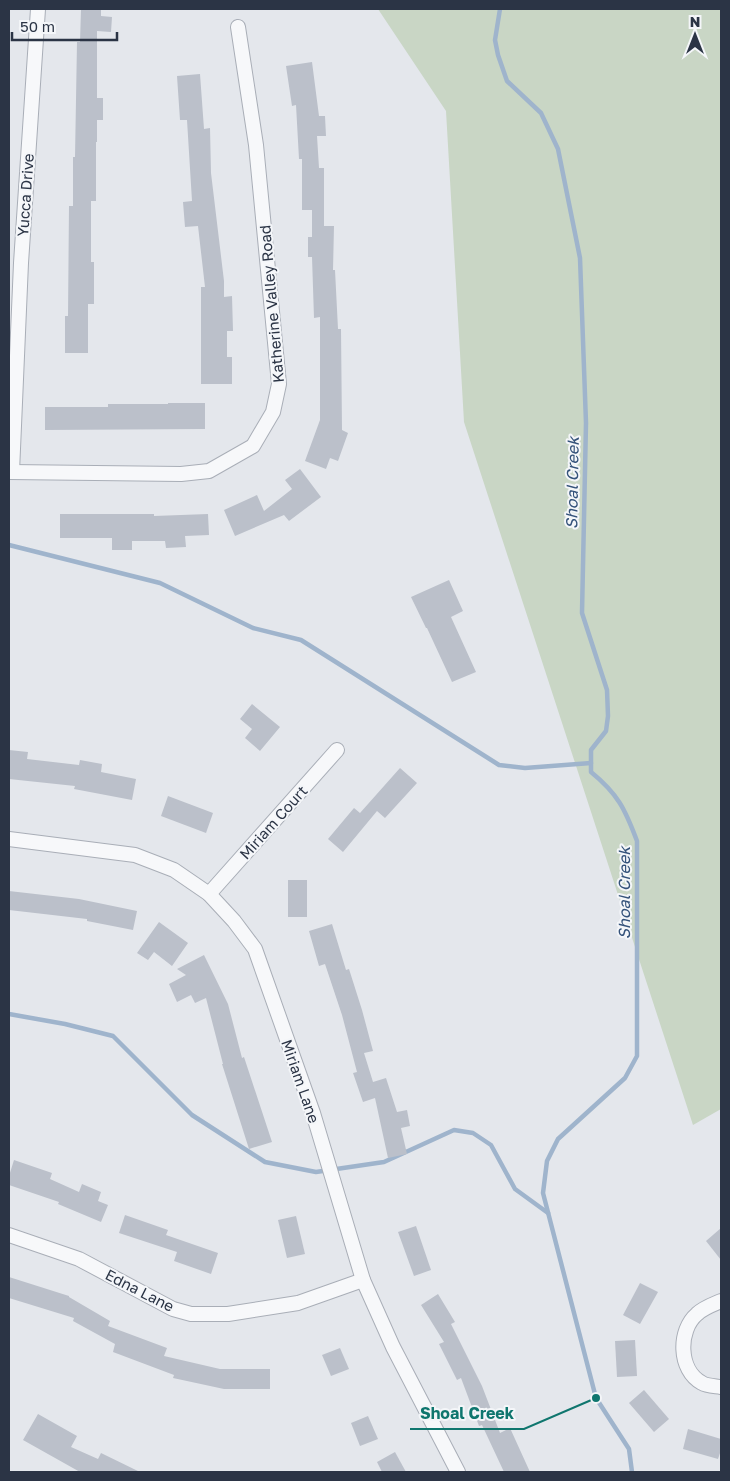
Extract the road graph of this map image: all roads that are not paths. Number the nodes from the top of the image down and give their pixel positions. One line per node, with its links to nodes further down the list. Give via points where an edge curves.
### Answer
1 (38, 9): 3 (street, Yucca Drive)
2 (238, 27): 3 (street, Katherine Valley Road, via 256,145 272,302 279,384 273,412 253,446 209,471 181,474)
3 (10, 472)
4 (337, 750): 6 (street, Miriam Court)
5 (9, 838): 6 (street, Miriam Lane, via 135,855 174,870)
6 (209, 894): 8 (street, Miriam Lane, via 255,949 313,1112)
7 (9, 1236): 8 (street, Edna Lane, via 79,1259 190,1314 228,1314 298,1303)
8 (363, 1280): 11 (street, Miriam Lane, via 393,1347)
9 (721, 1301): 10 (street, via 696,1314 684,1334 683,1356 690,1372 702,1383)
10 (721, 1388)
11 (458, 1472)

